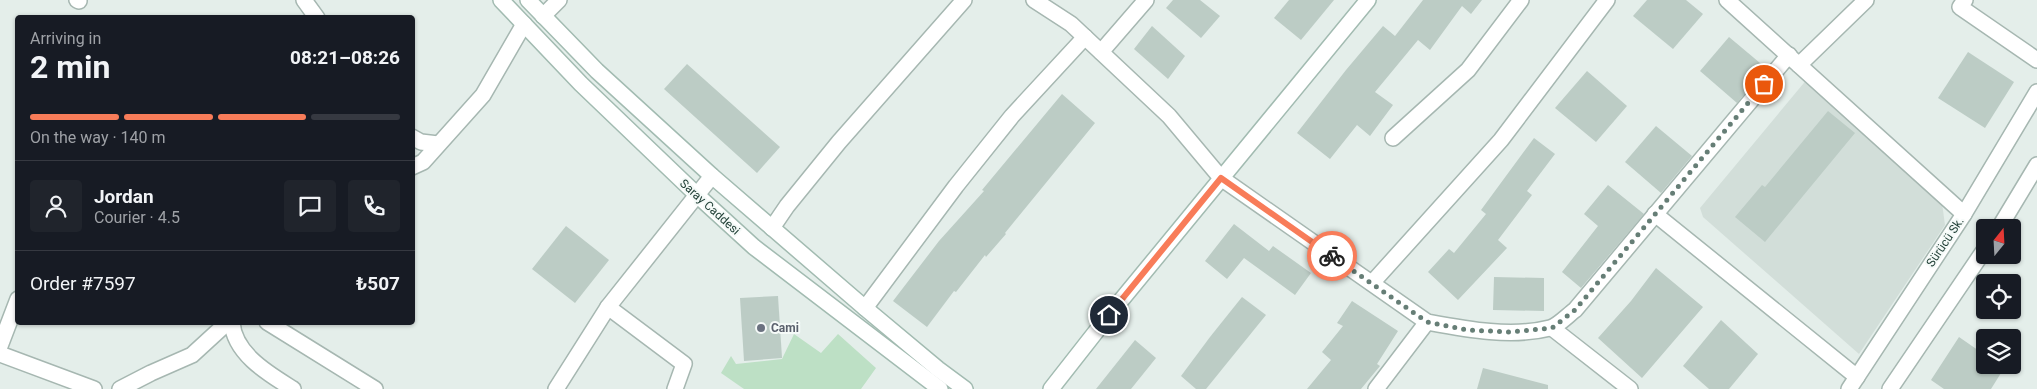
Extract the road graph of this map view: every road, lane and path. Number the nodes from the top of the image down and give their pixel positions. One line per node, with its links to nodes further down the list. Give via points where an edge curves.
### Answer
1 (304, 0): 14 (street)
2 (502, 0): 16 (street, Saray Caddesi)
3 (528, 0): 15 (street, Saray Caddesi)
4 (559, 0): 15 (street)
5 (964, 0): 33 (street, via 839,142)
6 (1146, 0): 18 (street)
7 (1368, 0): 28 (street)
8 (1521, 0): 22 (street, via 1468,70)
9 (1607, 0): 35 (street, via 1502,140)
10 (1866, 0): 19 (street)
11 (1965, 0): 20 (street, via 1960,7)
12 (1038, 1): 17 (street)
13 (1736, 3): 19 (street)
14 (315, 15)
15 (543, 16): 27 (street, Saray Caddesi, via 597,71)
16 (524, 24): 24 (street, via 483,95); 29 (street, Saray Caddesi, via 580,84)
17 (1085, 37): 18 (street); 38 (street, via 1012,116)
18 (1101, 52): 28 (street, via 1169,116)
19 (1794, 60): 30 (street); 31 (street)
20 (2037, 60)
21 (2037, 92): 31 (street, Sürücü Sk.)
22 (1393, 138)
23 (415, 139): 24 (street)
24 (438, 144): 26 (street, via 423,162)
25 (2037, 165): 32 (street)
26 (415, 166)
27 (712, 176): 29 (street); 33 (street, Saray Caddesi)
28 (1221, 178): 35 (street); 55 (street)
29 (696, 195): 37 (street); 53 (street, Saray Caddesi, via 754,247)
30 (1655, 214): 43 (street, via 1575,310); 46 (street)
31 (1964, 214): 46 (street, Sürücü Sk.)
32 (2004, 219)
33 (772, 228): 38 (street, Saray Caddesi)
34 (1976, 262): 58 (street)
35 (1372, 283): 39 (street)
36 (15, 307): 44 (street)
37 (608, 307): 51 (street); 52 (street, via 684,364)
38 (865, 308): 54 (street, Saray Caddesi)
39 (1427, 322): 43 (street, via 1467,330 1510,332); 56 (street)
40 (225, 325): 48 (street, via 192,355)
41 (233, 325): 49 (street, via 235,338 249,356 270,375)
42 (272, 325): 50 (street)
43 (1552, 328): 57 (street)
44 (0, 346)
45 (0, 354): 47 (street)
46 (1853, 383)
47 (94, 389)
48 (120, 389)
49 (293, 389)
50 (374, 389)
51 (556, 389)
52 (675, 389)
53 (940, 389)
54 (966, 389)
55 (1051, 389)
56 (1376, 389)
57 (1630, 389)
58 (1890, 389)

